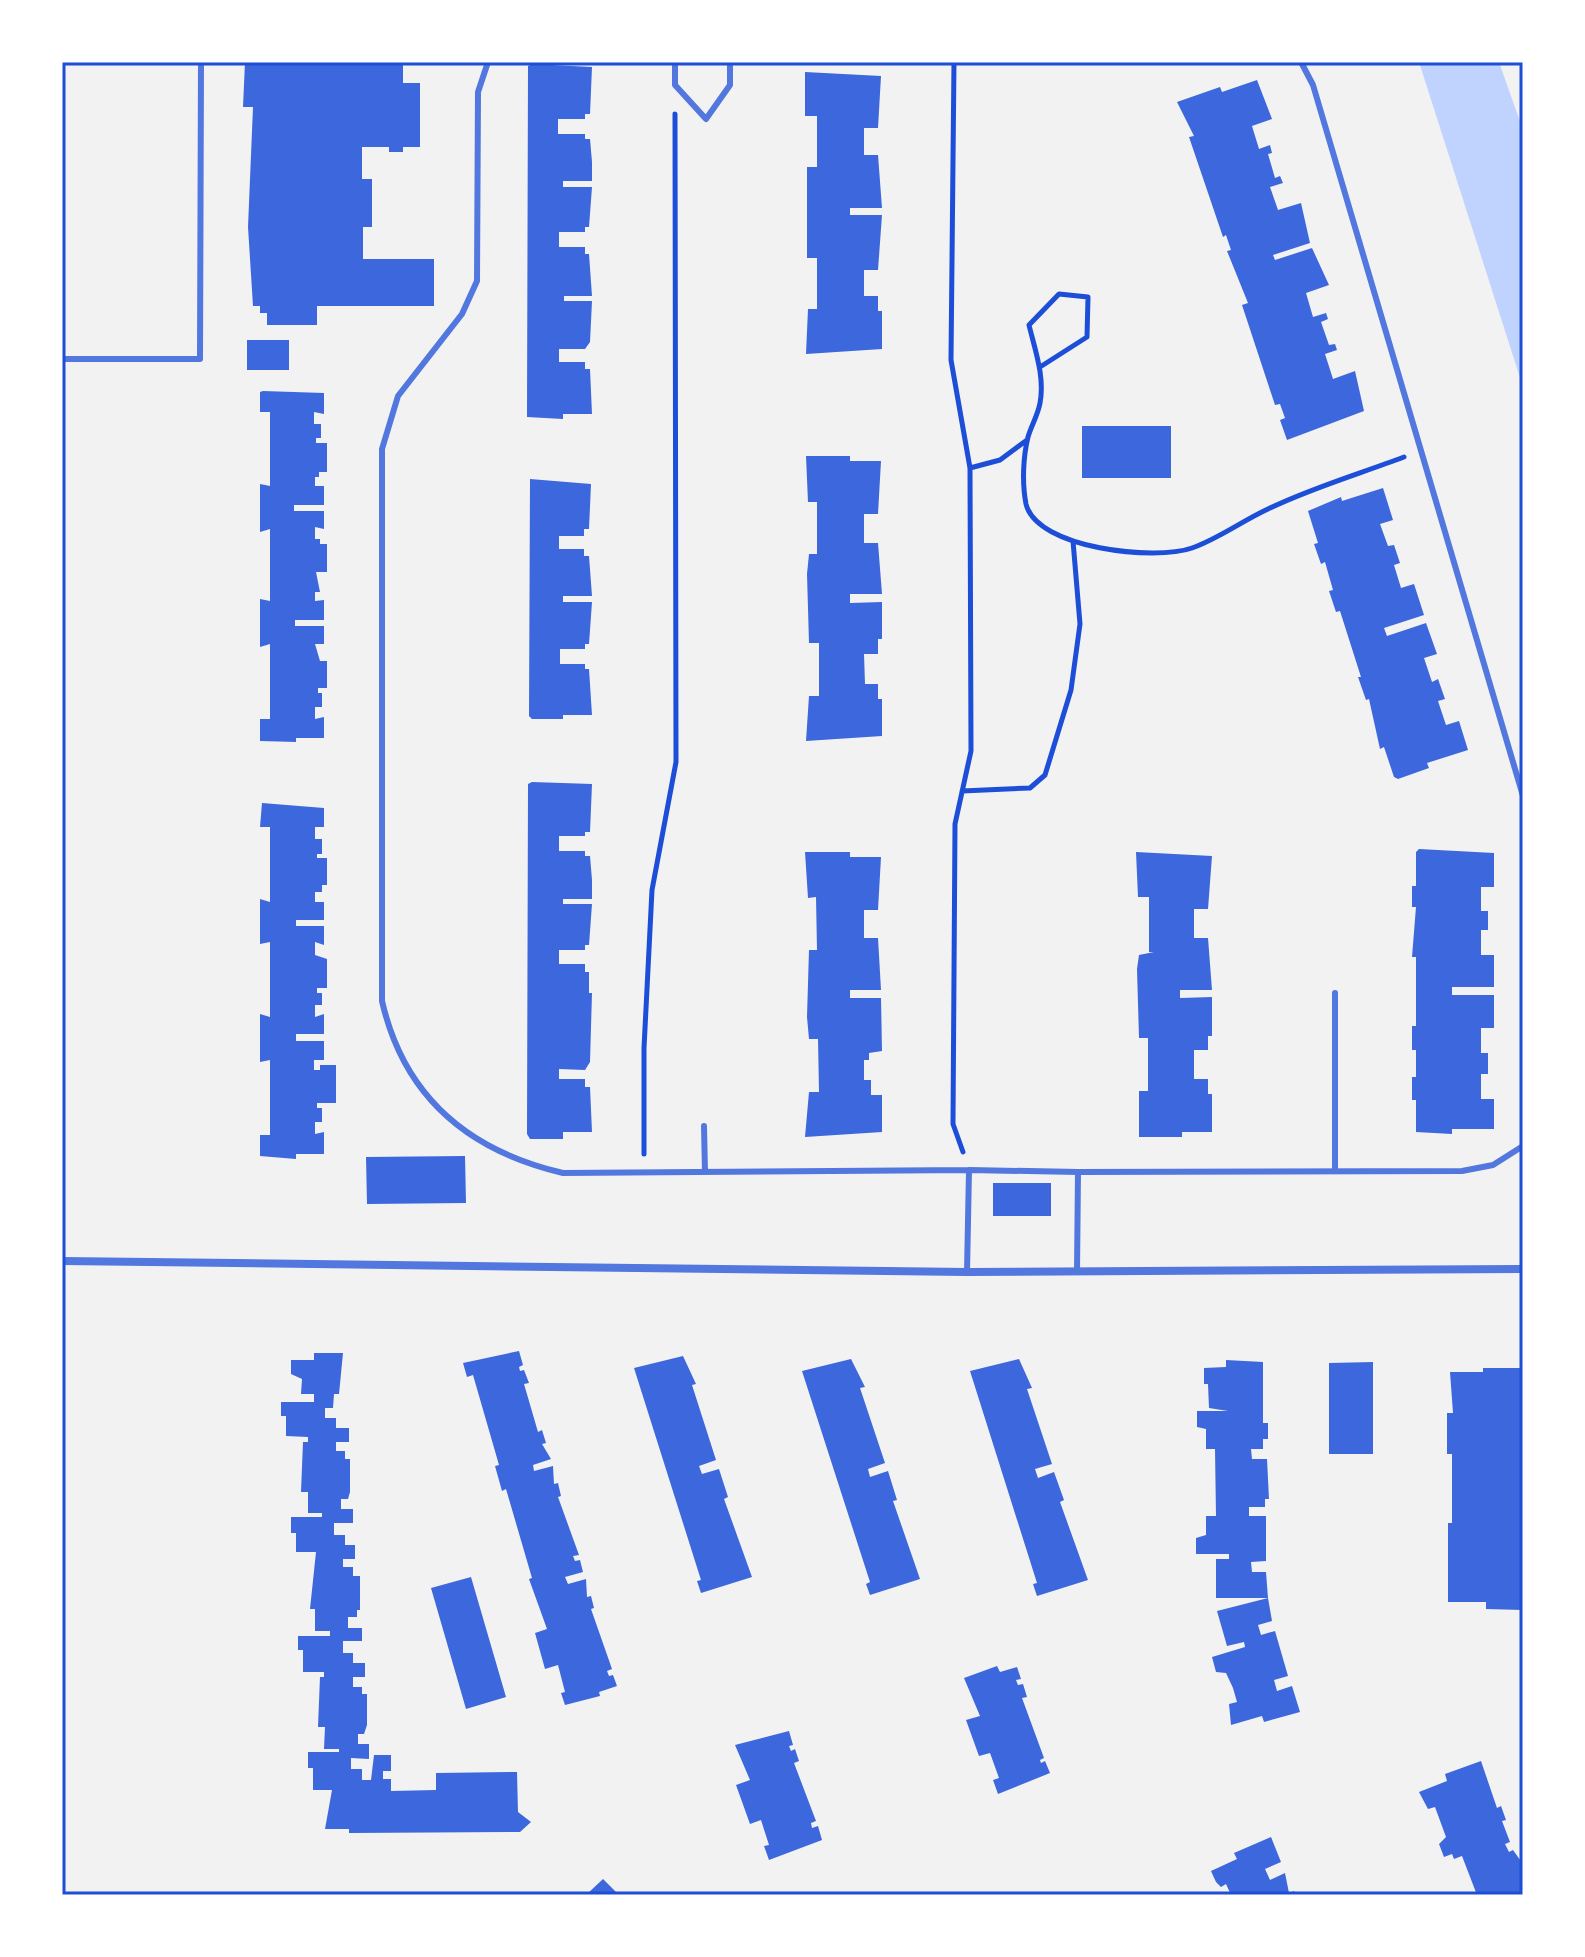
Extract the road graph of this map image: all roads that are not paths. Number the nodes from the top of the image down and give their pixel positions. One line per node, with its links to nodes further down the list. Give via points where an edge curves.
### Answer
1 (201, 62): 6 (lane, via 200,359)
2 (488, 62): 13 (lane, via 478,92 477,281 462,314 398,396 382,449 382,1001 404,1065 431,1100 472,1137 531,1166 563,1173)
3 (675, 62): 4 (lane, via 675,85 706,119 730,85)
4 (730, 62)
5 (1301, 62): 7 (lane, via 1313,85)
6 (62, 359)
7 (1523, 796)
8 (1335, 993): 12 (lane)
9 (704, 1126): 13 (lane)
10 (1523, 1146): 12 (lane, via 1507,1159 1478,1169)
11 (969, 1170): 13 (lane); 14 (lane); 18 (lane)
12 (1335, 1170): 14 (lane)
13 (705, 1172)
14 (1078, 1172): 17 (lane)
15 (62, 1261): 18 (street)
16 (1523, 1269): 17 (street)
17 (1077, 1271): 18 (street)
18 (967, 1272)

